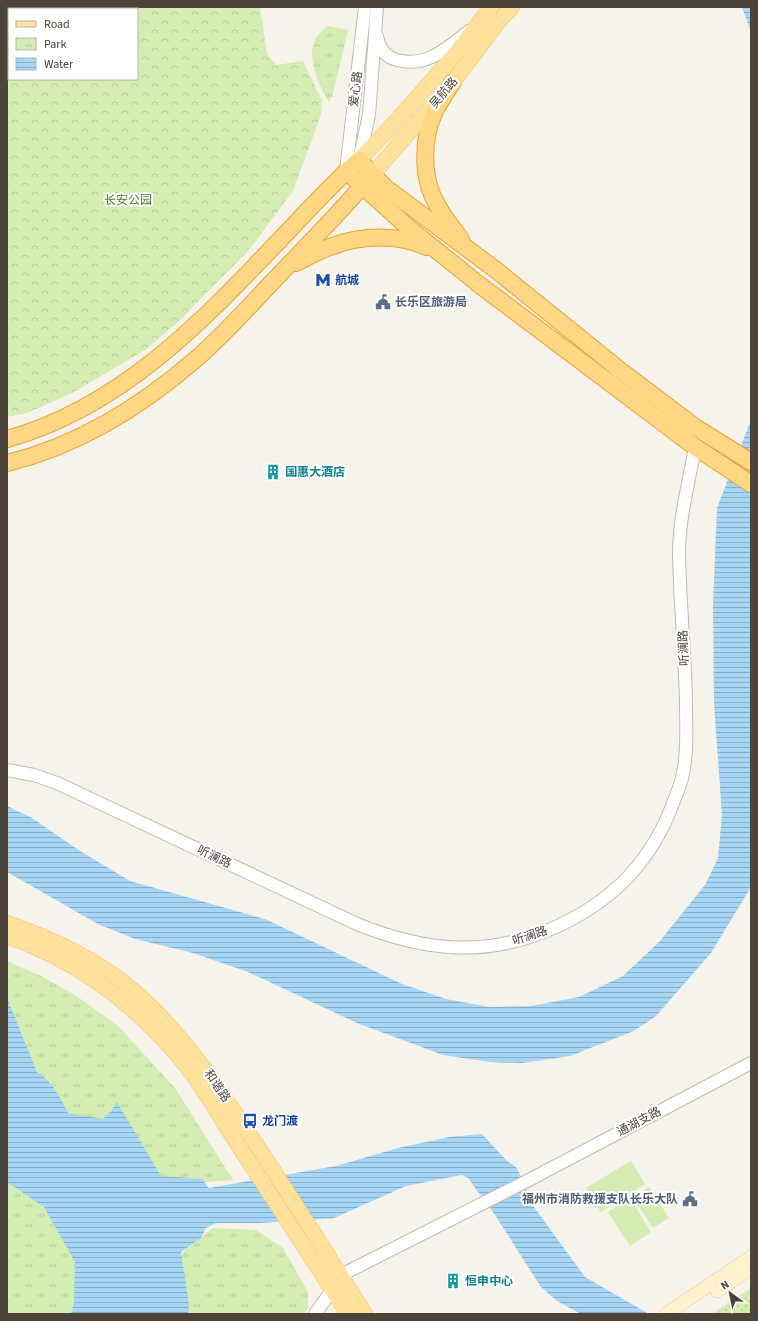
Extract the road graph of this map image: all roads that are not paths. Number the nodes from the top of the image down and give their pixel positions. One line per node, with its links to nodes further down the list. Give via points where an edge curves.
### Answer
1 (365, 7): 11 (street, 爱心路)
2 (377, 7): 6 (street)
3 (491, 7): 5 (main road, 吴航路)
4 (512, 7): 7 (main road, 吴航路, via 498,21)
5 (475, 27): 6 (street, via 424,61 410,63 393,59 383,52 378,44); 8 (main road, 吴航路, via 457,52)
6 (375, 29): 10 (street, via 368,115)
7 (453, 82): 9 (main road, 吴航路); 16 (highway, via 430,123 426,156 427,179 437,206)
8 (413, 102): 9 (main road, via 412,112 419,116); 10 (main road, 吴航路)
9 (426, 114): 12 (main road, 吴航路)
10 (359, 160): 11 (highway); 12 (highway)
11 (346, 171): 12 (highway); 13 (highway)
12 (366, 181): 14 (highway); 15 (highway); 16 (highway, via 386,188)
13 (303, 215): 14 (highway, via 312,213 318,216); 18 (highway, via 211,312 142,370 104,396 67,416)
14 (322, 230): 17 (highway)
15 (440, 254): 17 (highway, via 422,245 402,240 359,238 332,246); 19 (highway)
16 (475, 256): 20 (highway, via 695,427)
17 (284, 269): 21 (highway, via 215,341 172,379 88,432 52,449)
18 (7, 439)
19 (695, 447): 22 (highway); 23 (street, 听澜路, via 679,544 687,733 683,774 662,828 640,863 617,889 571,920 535,936 470,949 451,949 402,940 357,924 57,782)
20 (751, 462)
21 (7, 463)
22 (751, 484)
23 (7, 770)
24 (7, 923): 29 (main road, 和谐路, via 36,933 96,964 128,986 158,1012 203,1065)
25 (7, 936): 30 (main road, 和谐路, via 63,961 112,992 173,1050)
26 (751, 1063): 29 (street, 通湖支路, via 480,1205)
27 (751, 1257): 34 (main road)
28 (751, 1268): 35 (main road)
29 (339, 1273): 33 (main road, 和谐路)
30 (332, 1290): 31 (street); 32 (main road, 和谐路)
31 (316, 1314)
32 (348, 1314)
33 (365, 1314)
34 (666, 1314)
35 (682, 1314)

